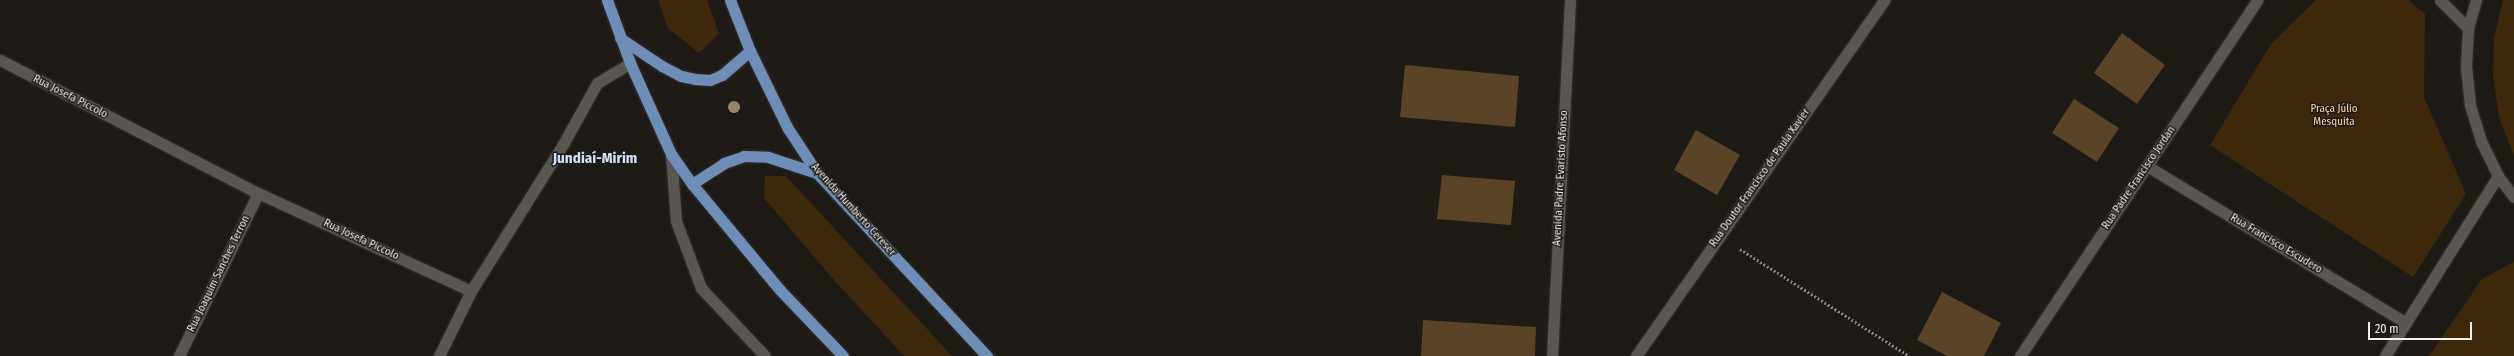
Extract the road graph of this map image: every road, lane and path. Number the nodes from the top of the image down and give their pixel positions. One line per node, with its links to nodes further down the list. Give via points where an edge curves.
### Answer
1 (607, 0): 9 (main road)
2 (730, 0): 10 (main road, Avenida Humberto Cereser)
3 (1570, 0): 28 (street, Avenida Padre Evaristo Afonso)
4 (1884, 0): 20 (street, Rua Doutor Francisco de Paula Xavier)
5 (2257, 0): 14 (street, Rua Padre Francisco Jordan)
6 (2440, 0): 8 (street)
7 (2476, 0): 8 (street)
8 (2468, 28): 16 (street, via 2466,67 2470,105 2481,141)
9 (620, 37): 10 (main road, via 662,66 681,76 695,79 710,80 722,75); 12 (main road)
10 (750, 51): 15 (main road, Avenida Humberto Cereser, via 787,127)
11 (0, 60): 18 (street, Rua Josefa Piccolo)
12 (630, 63): 13 (main road); 21 (street, via 597,83 562,146)
13 (671, 154): 17 (main road); 25 (street, via 676,221 701,288)
14 (2147, 166): 22 (street, Rua Francisco Escudero); 31 (street, Rua Padre Francisco Jordan)
15 (817, 173): 17 (main road, via 768,157 744,156 724,163); 27 (main road, Avenida Humberto Cereser)
16 (2498, 176): 19 (street); 22 (street)
17 (692, 184): 26 (main road, via 780,290)
18 (258, 193): 21 (street, Rua Josefa Piccolo); 23 (street, Rua Joaquim Sanches Terron)
19 (2514, 197)
20 (1720, 236): 29 (street, Rua Doutor Francisco de Paula Xavier); 30 (path)
21 (470, 291): 24 (street)
22 (2406, 323): 32 (street)
23 (179, 356)
24 (439, 356)
25 (764, 356)
26 (843, 356)
27 (987, 356)
28 (1552, 356)
29 (1636, 356)
30 (1909, 356)
31 (2020, 356)
32 (2385, 356)

